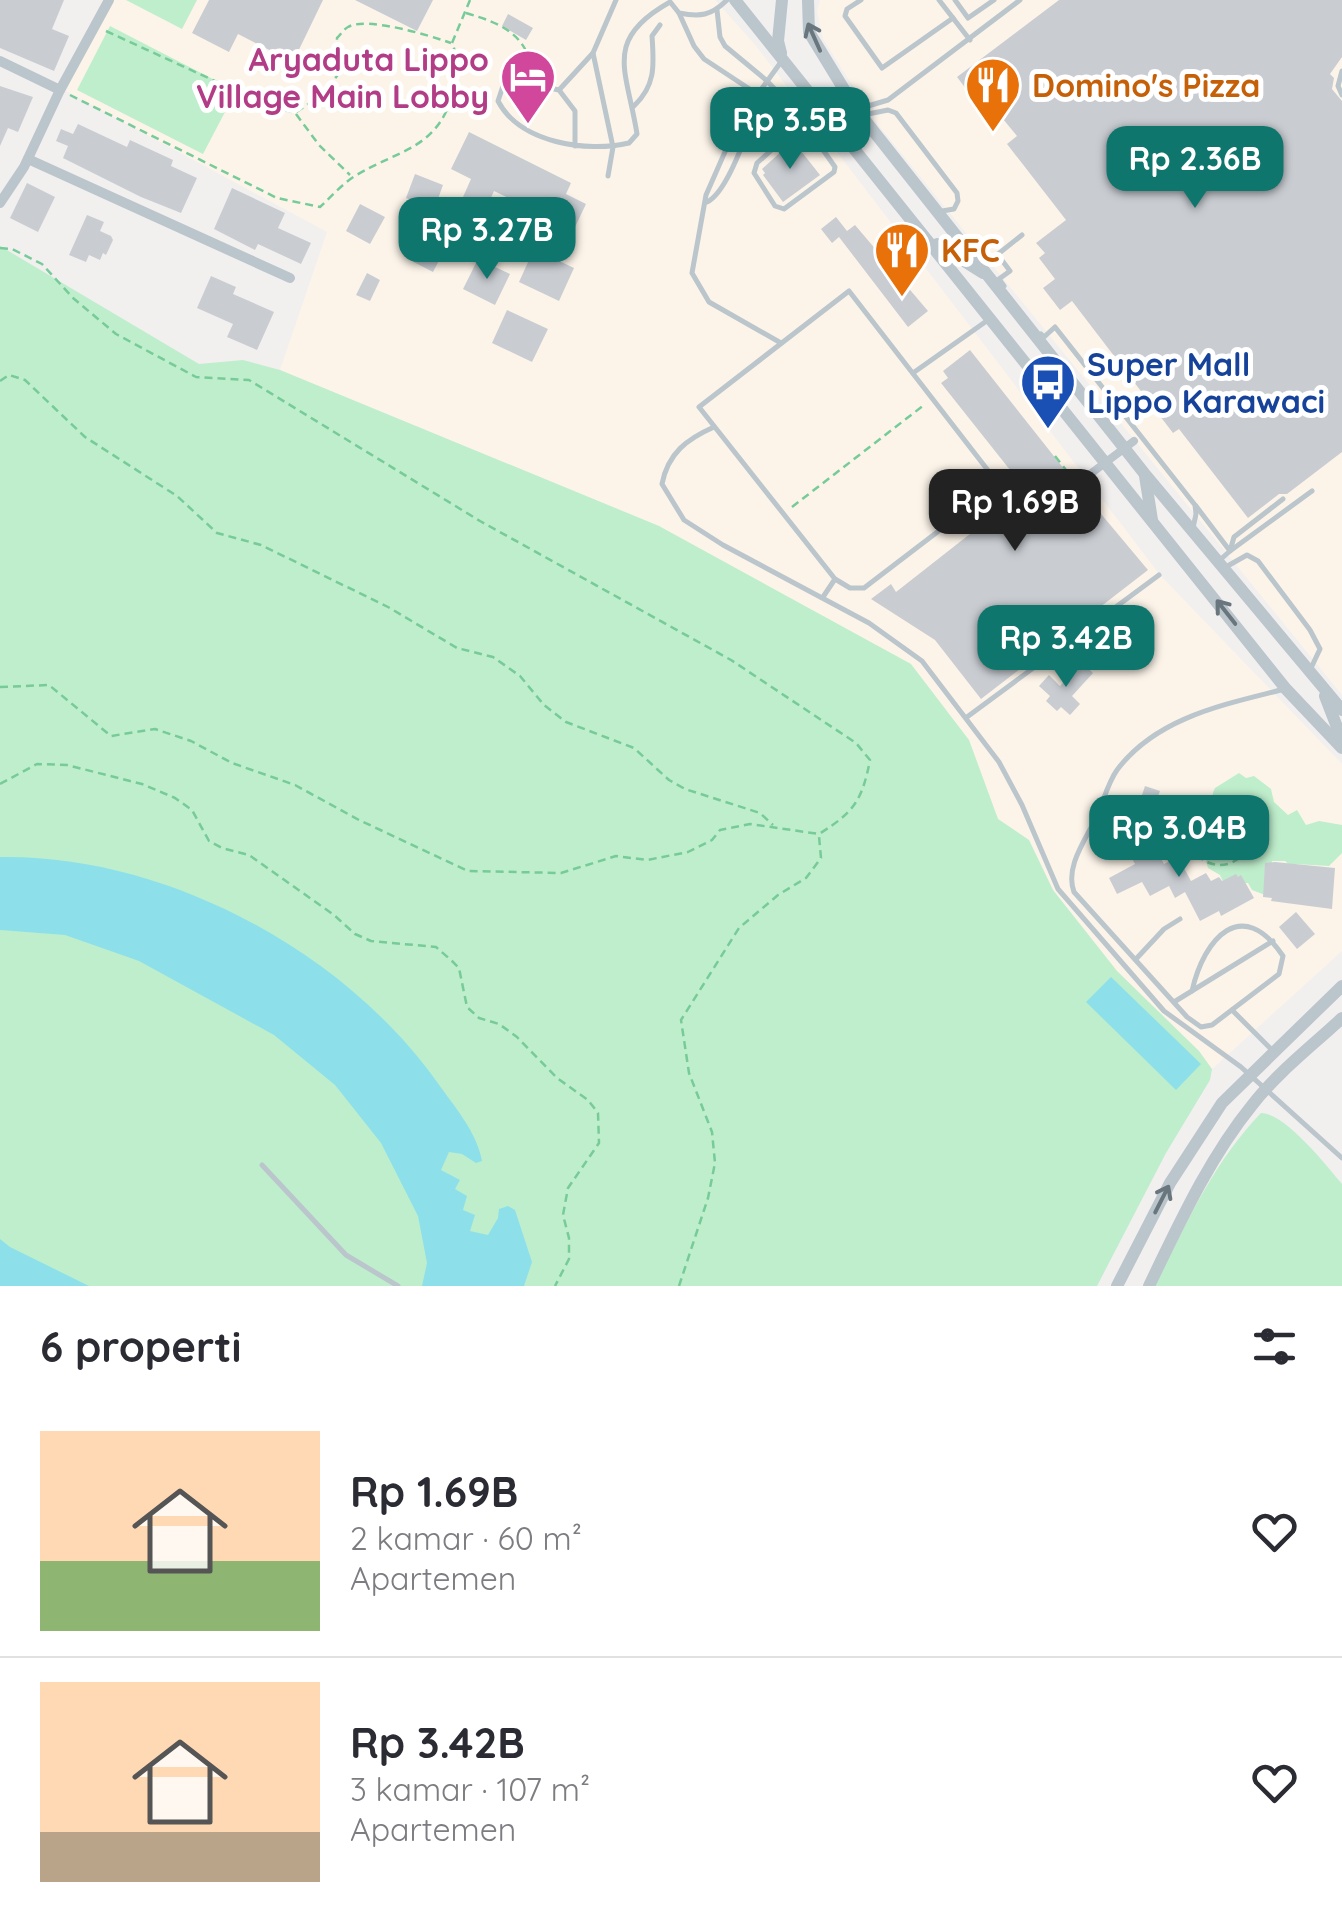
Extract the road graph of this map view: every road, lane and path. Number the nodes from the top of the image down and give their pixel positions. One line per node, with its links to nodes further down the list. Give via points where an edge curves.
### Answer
1 (109, 0): 18 (street)
2 (470, 0): 14 (path)
3 (616, 0): 21 (lane)
4 (736, 0): 13 (lane); 22 (street)
5 (782, 0): 22 (street)
6 (808, 0): 32 (street, one-way to 6, via 809,32)
7 (861, 0): 16 (lane, via 845,16 882,68)
8 (939, 0): 16 (lane)
9 (954, 0): 10 (lane, via 968,18)
10 (994, 0)
11 (1020, 0): 19 (lane)
12 (670, 1): 15 (lane); 31 (lane, via 634,28 624,47)
13 (717, 10): 15 (lane, via 700,17); 26 (lane, via 725,46)
14 (464, 13): 20 (path); 25 (path, via 493,21 522,43)
15 (679, 13): 30 (lane, via 704,58)
16 (953, 18): 19 (lane)
17 (660, 25): 31 (lane, via 652,36 651,84)
18 (95, 26): 27 (street); 33 (path)
19 (970, 40): 32 (lane, via 888,100)
20 (452, 43): 33 (path, via 392,28 349,26 337,38 337,76); 38 (path, via 457,79 445,120 417,146)
21 (593, 53): 28 (lane); 35 (lane)
22 (783, 60): 26 (lane); 43 (street)
23 (0, 61): 27 (street)
24 (1342, 70): 29 (lane)
25 (532, 82): 28 (lane); 34 (lane, via 506,82 498,101 504,112 531,131)
26 (769, 83): 30 (lane); 30 (lane, via 836,170 784,208 775,206 754,172 795,128)
27 (60, 90): 36 (street); 38 (path, via 277,198 320,207)
28 (559, 90): 34 (lane, via 575,111)
29 (1342, 95)
30 (756, 97): 40 (lane, via 746,104); 40 (lane, via 726,179)
31 (633, 108): 35 (lane, via 637,134)
32 (858, 112): 41 (street); 41 (lane, via 896,113 956,193 954,209)
33 (295, 113): 38 (path)
34 (575, 146): 35 (lane)
35 (613, 147): 37 (lane)
36 (28, 159): 39 (street); 48 (street)
37 (608, 176)
38 (352, 177)
39 (0, 202)
40 (707, 202): 50 (lane, via 692,274 709,302)
41 (934, 210): 47 (street)
42 (1022, 235): 45 (lane)
43 (925, 236): 47 (street); 49 (street)
44 (0, 248): 80 (path, via 42,264 116,334 196,378 249,380 480,522 731,660 856,743 870,760 865,786 848,816)
45 (998, 255): 46 (lane); 47 (lane)
46 (1004, 263): 47 (lane); 61 (lane, via 1010,272 999,279 1044,337 1055,328)
47 (989, 274): 57 (street)
48 (290, 278)
49 (990, 318): 51 (lane); 63 (street)
50 (781, 343): 51 (lane, via 849,290); 54 (lane, via 698,407)
51 (913, 372): 53 (lane)
52 (0, 381): 79 (path, via 8,375 25,380 85,437 176,496 216,532 261,544 458,648 493,656 566,722 634,748 685,789 760,813)
53 (933, 398): 62 (path); 68 (lane, via 990,473 991,492 864,588)
54 (714, 427): 62 (lane); 69 (lane, via 672,454 662,484 669,499 684,520)
55 (1134, 441): 58 (street, bridge)
56 (1055, 456): 58 (path)
57 (1144, 474): 63 (street); 64 (street)
58 (1077, 484)
59 (1312, 491): 65 (lane)
60 (1283, 498): 65 (lane, via 1234,537)
61 (1195, 504): 64 (lane); 65 (lane)
62 (782, 514): 68 (lane)
63 (1152, 523): 73 (street, one-way to 63)
64 (1192, 530): 66 (street)
65 (1230, 550): 66 (lane)
66 (1222, 564): 70 (street); 70 (lane, via 1247,555 1258,561 1320,649)
67 (1159, 575): 75 (lane)
68 (835, 579): 69 (lane)
69 (823, 597): 75 (lane, via 922,661)
70 (1309, 671): 71 (street)
71 (1322, 687): 74 (street); 76 (street)
72 (0, 688): 79 (path, via 49,685 112,736 155,729 191,740 468,871 561,873 616,856 647,860 688,852 720,830)
73 (1286, 689): 77 (street); 84 (lane, via 1166,726 1114,773 1070,883)
74 (1340, 704)
75 (968, 717): 91 (lane, via 1022,804 1058,888 1164,1011)
76 (1342, 740)
77 (1342, 748)
78 (0, 784): 96 (path, via 37,764 67,764 142,784 192,810 209,841 250,854 355,934 436,946 459,968 467,1007 518,1037 598,1112 599,1143 568,1188 562,1215 569,1259)
79 (774, 826): 80 (path)
80 (819, 834): 97 (path, via 821,858 806,878 739,928 682,1020 714,1163)
81 (1198, 855): 81 (path, via 1190,836 1198,814 1224,805 1244,816 1251,837 1242,856 1219,865)
82 (1180, 919): 84 (lane)
83 (1273, 940): 86 (lane); 86 (lane, via 1242,926 1212,941); 88 (lane, via 1284,961 1279,974)
84 (1136, 959): 87 (lane)
85 (1342, 986): 90 (street)
86 (1192, 990): 87 (lane)
87 (1174, 1002): 88 (lane, via 1201,1027)
88 (1232, 1010): 90 (lane)
89 (1342, 1018): 92 (street)
90 (1274, 1051): 91 (street)
91 (1249, 1074): 92 (lane); 98 (street, one-way to 91, via 1196,1138)
92 (1266, 1089): 93 (lane); 99 (street, via 1229,1135)
93 (1342, 1158)
94 (262, 1164): 95 (lane, via 346,1255)
95 (398, 1286)
96 (555, 1286)
97 (679, 1286)
98 (1118, 1286)
99 (1149, 1286)

